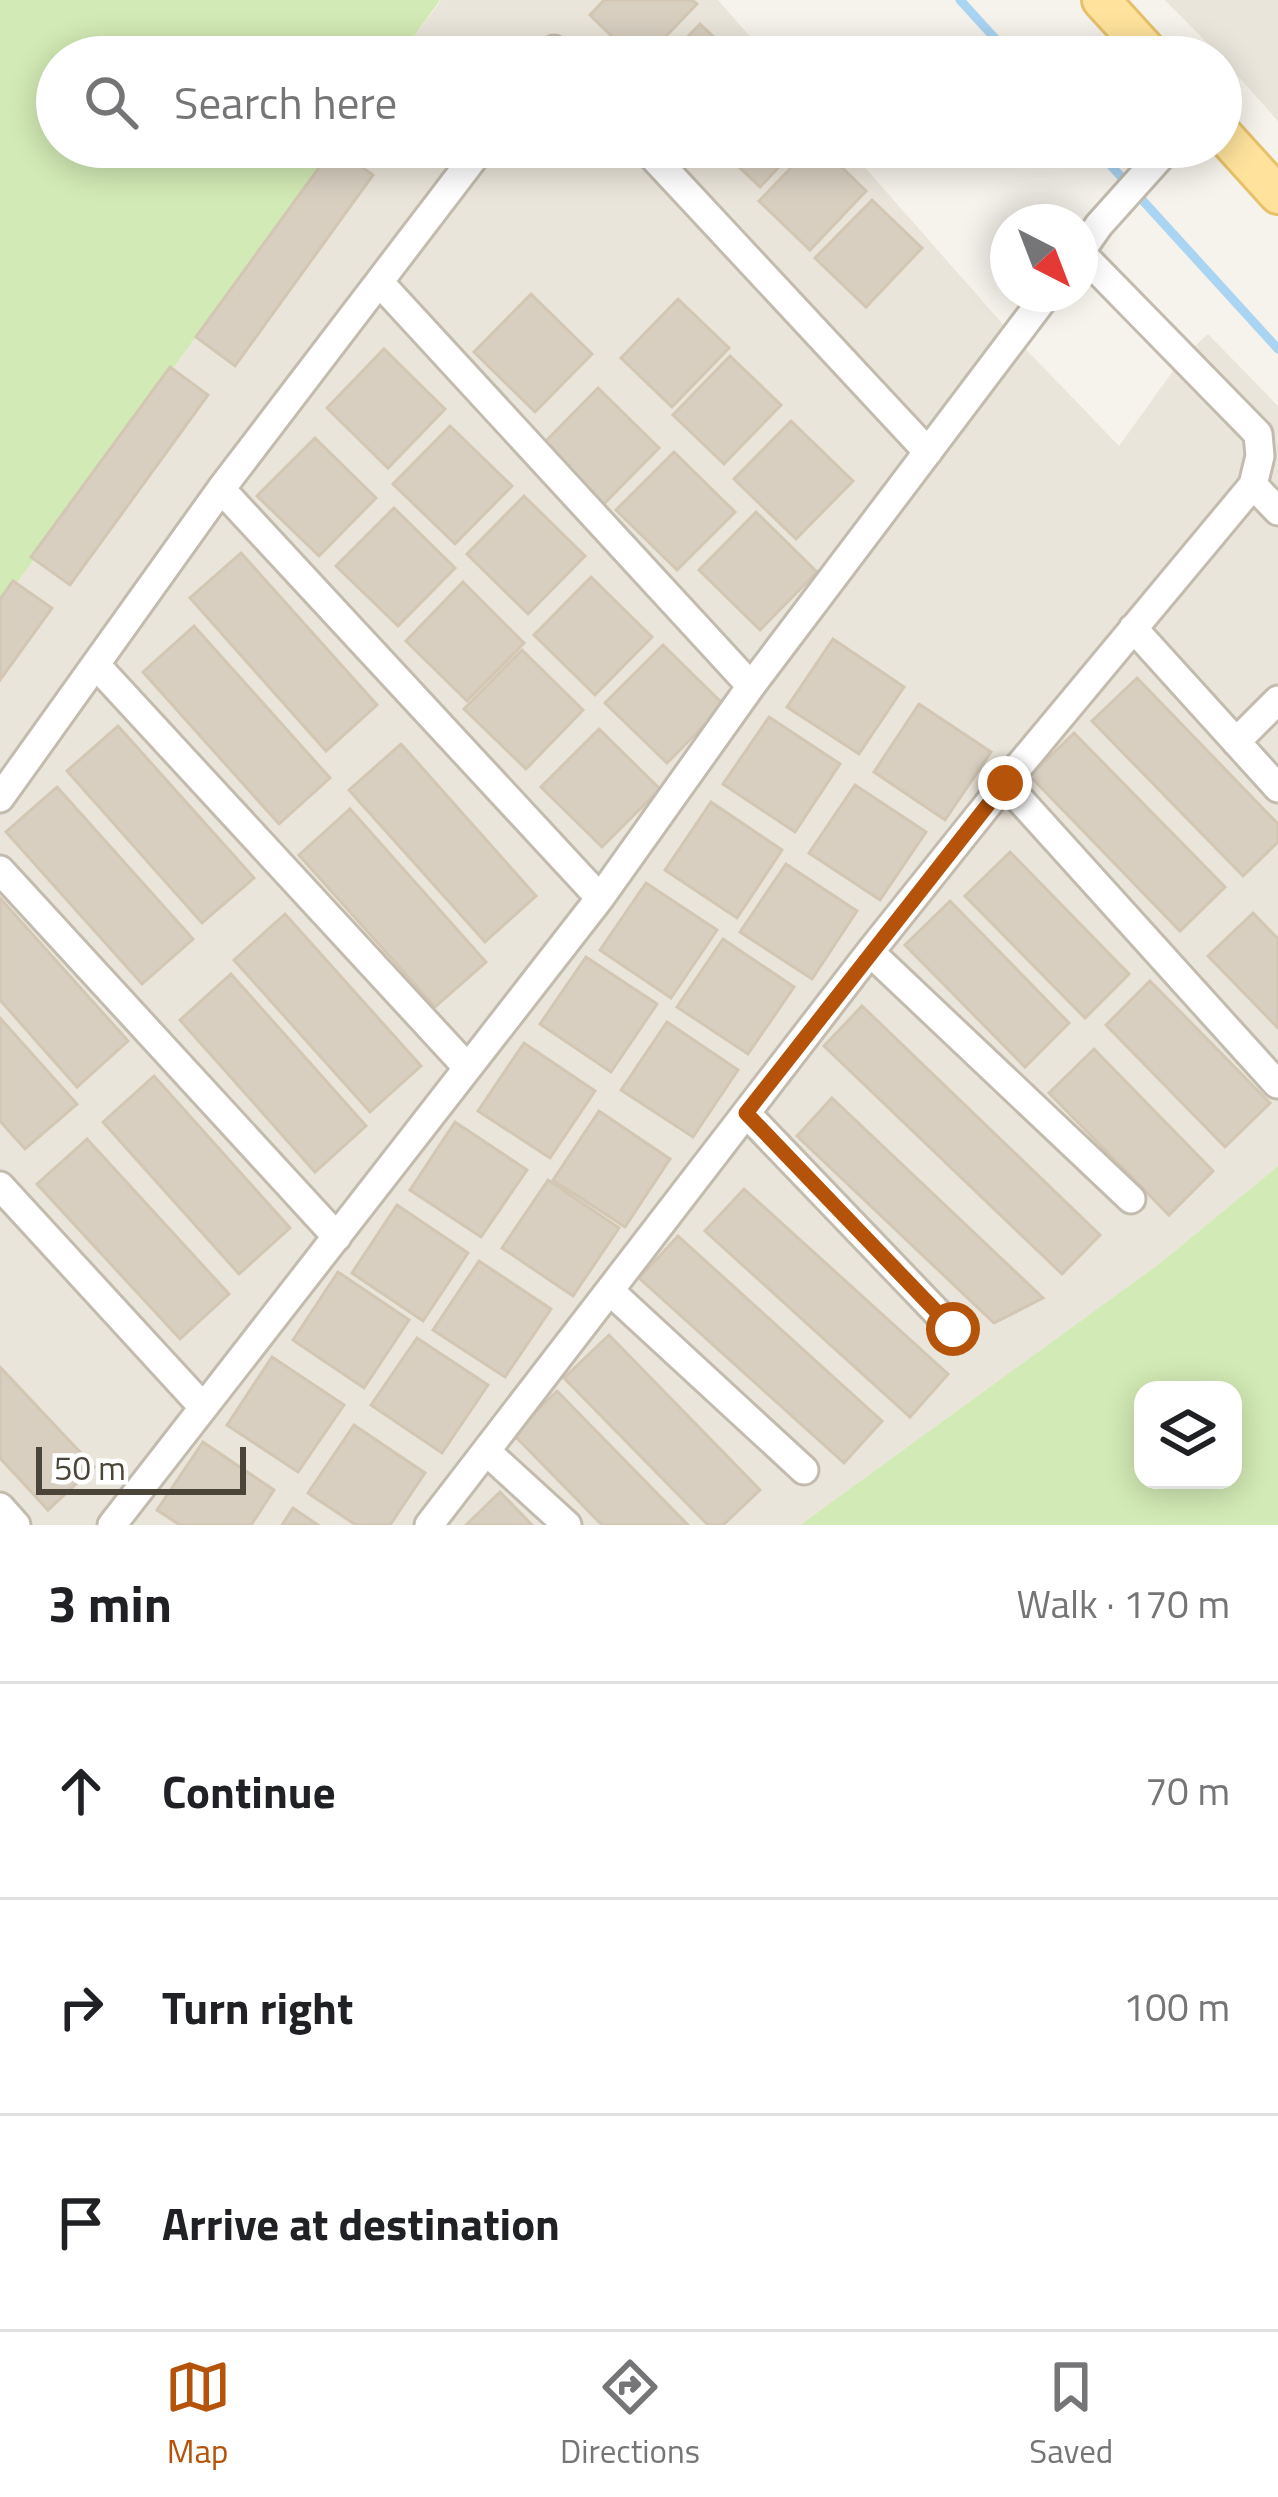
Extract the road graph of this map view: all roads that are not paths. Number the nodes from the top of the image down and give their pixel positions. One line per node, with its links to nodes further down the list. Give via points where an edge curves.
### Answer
1 (1101, 0): 2 (main road)
2 (1134, 36)
3 (1242, 154): 7 (main road)
4 (466, 168): 10 (street)
5 (664, 168): 12 (street)
6 (1151, 168): 8 (street)
7 (1277, 192)
8 (1098, 229)
9 (1098, 270): 13 (street, via 1258,434)
10 (380, 283): 14 (street); 18 (street)
11 (1033, 312): 12 (street)
12 (928, 452): 18 (street)
13 (1253, 484): 15 (street); 16 (street)
14 (220, 489): 17 (street); 25 (street)
15 (1278, 511)
16 (1133, 628): 20 (street); 21 (street)
17 (96, 665): 23 (street); 27 (street)
18 (751, 686): 25 (street)
19 (1278, 700): 20 (street)
20 (1236, 742): 22 (street)
21 (1005, 783): 26 (street); 28 (street)
22 (1278, 788)
23 (0, 798)
24 (0, 870): 32 (street)
25 (600, 898): 27 (street)
26 (871, 952): 29 (street); 31 (street)
27 (466, 1066): 32 (street)
28 (1277, 1084)
29 (746, 1113): 33 (street); 34 (street)
30 (0, 1186): 35 (street)
31 (1131, 1199)
32 (337, 1237): 35 (street)
33 (610, 1291): 36 (street); 37 (street)
34 (953, 1329)
35 (203, 1407): 40 (street)
36 (486, 1451): 41 (street); 42 (street)
37 (804, 1470)
38 (0, 1507): 39 (street)
39 (16, 1525)
40 (112, 1525)
41 (428, 1525)
42 (567, 1525)

